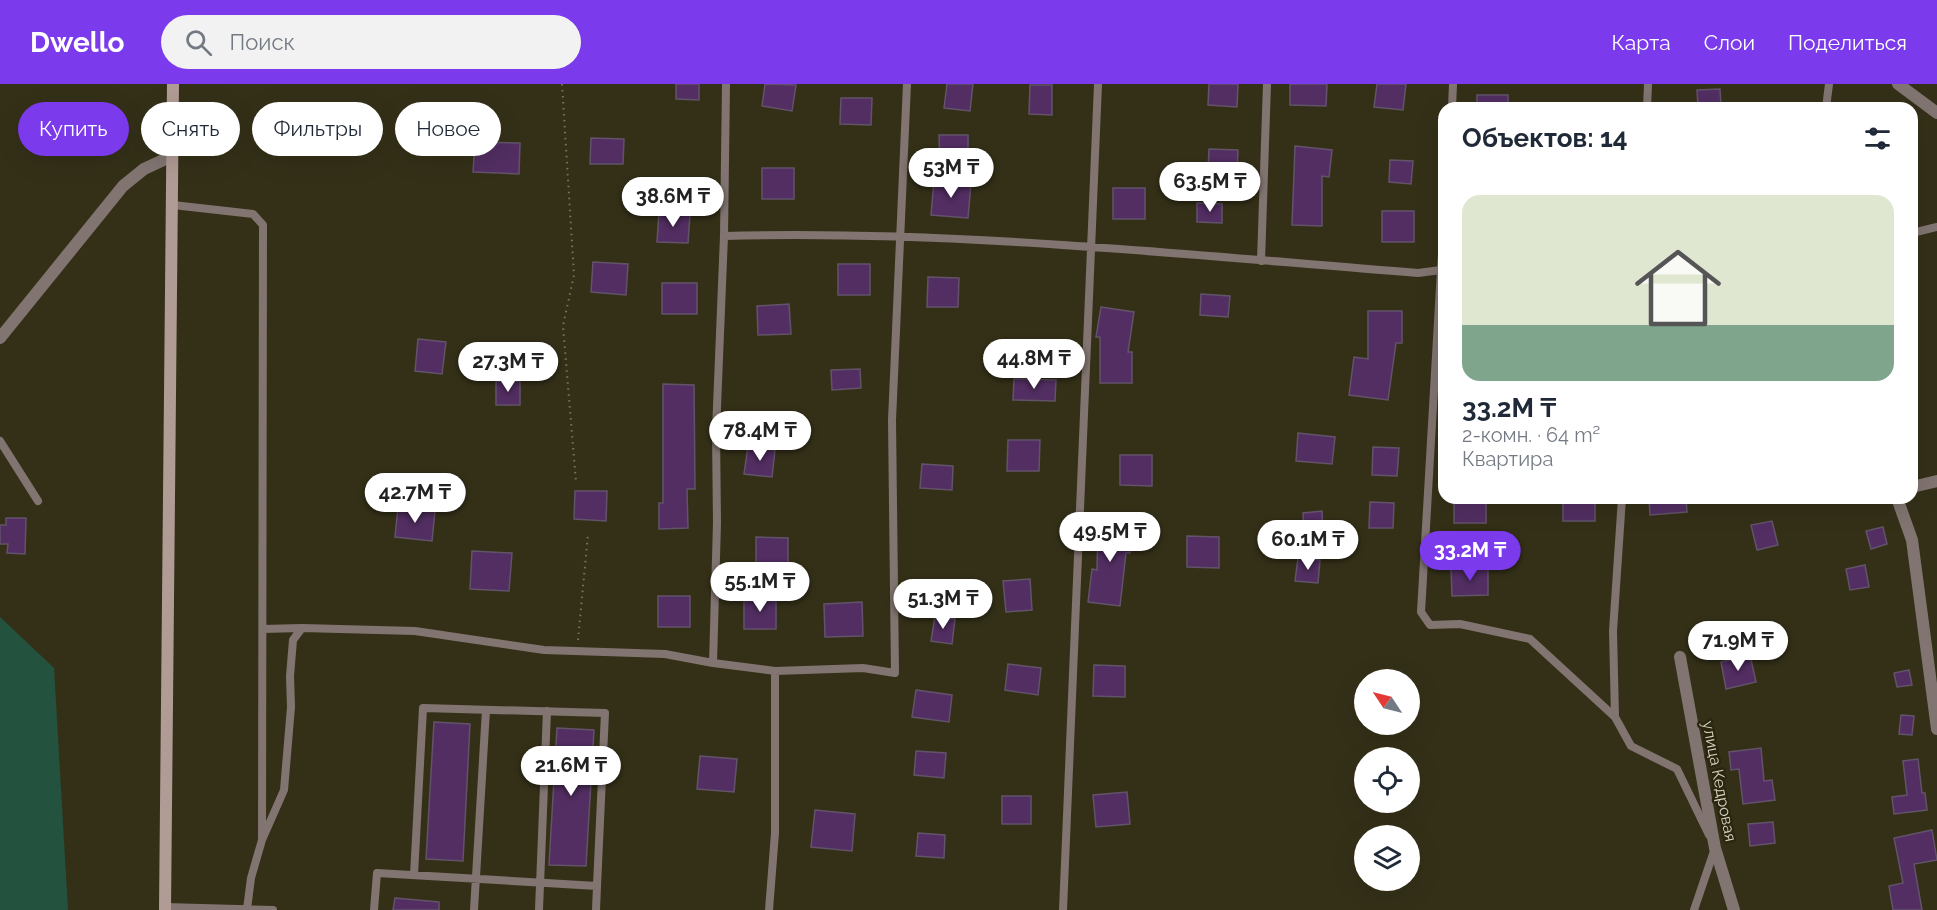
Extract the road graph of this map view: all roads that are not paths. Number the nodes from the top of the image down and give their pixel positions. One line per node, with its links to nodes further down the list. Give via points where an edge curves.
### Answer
1 (173, 84): 10 (main road)
2 (726, 84): 19 (lane)
3 (907, 84): 20 (lane)
4 (1098, 84): 21 (lane)
5 (1267, 84): 22 (lane)
6 (1453, 84): 11 (lane)
7 (1648, 84): 12 (lane)
8 (1829, 84): 13 (lane)
9 (1898, 84): 14 (street)
10 (173, 102)
11 (1452, 102)
12 (1647, 102)
13 (1827, 102)
14 (1937, 114)
15 (172, 156): 16 (main road); 24 (street, via 123,186)
16 (173, 205): 33 (lane, via 253,214 263,225); 47 (main road)
17 (1936, 227): 18 (lane)
18 (1918, 232)
19 (724, 236): 20 (lane); 35 (lane)
20 (901, 236): 21 (lane); 36 (lane, via 892,420 895,673 863,668)
21 (1091, 247): 22 (lane); 55 (lane)
22 (1261, 261): 23 (lane, via 1418,273)
23 (1438, 271)
24 (0, 338)
25 (1438, 348): 39 (lane, via 1421,612 1430,625 1460,624 1530,639)
26 (0, 441): 29 (lane)
27 (1937, 481): 28 (street)
28 (1918, 486)
29 (38, 501)
30 (1622, 504): 39 (lane, via 1613,631)
31 (1898, 504): 40 (street, via 1912,540)
32 (302, 628): 33 (lane); 35 (lane, via 415,631 544,650 665,654); 41 (lane, via 293,640 284,790)
33 (263, 629): 41 (lane)
34 (1680, 657): 42 (street, улица Кедровая)
35 (713, 663): 36 (lane)
36 (775, 671): 54 (lane, via 775,833)
37 (486, 710): 38 (lane); 43 (lane, via 423,708); 44 (lane)
38 (547, 711): 45 (lane); 46 (lane, via 605,713)
39 (1615, 717): 42 (lane, via 1631,746 1677,769)
40 (1936, 721)
41 (262, 840): 48 (lane)
42 (1715, 848): 56 (lane); 57 (street, улица Кедровая)
43 (414, 875): 44 (lane); 50 (lane, via 377,873)
44 (476, 879): 45 (lane); 51 (lane)
45 (540, 882): 46 (lane); 52 (lane)
46 (597, 886): 53 (lane)
47 (165, 908): 48 (lane)
48 (247, 909): 49 (lane)
49 (272, 910)
50 (374, 910)
51 (474, 910)
52 (539, 910)
53 (596, 910)
54 (769, 910)
55 (1063, 910)
56 (1694, 910)
57 (1734, 910)

